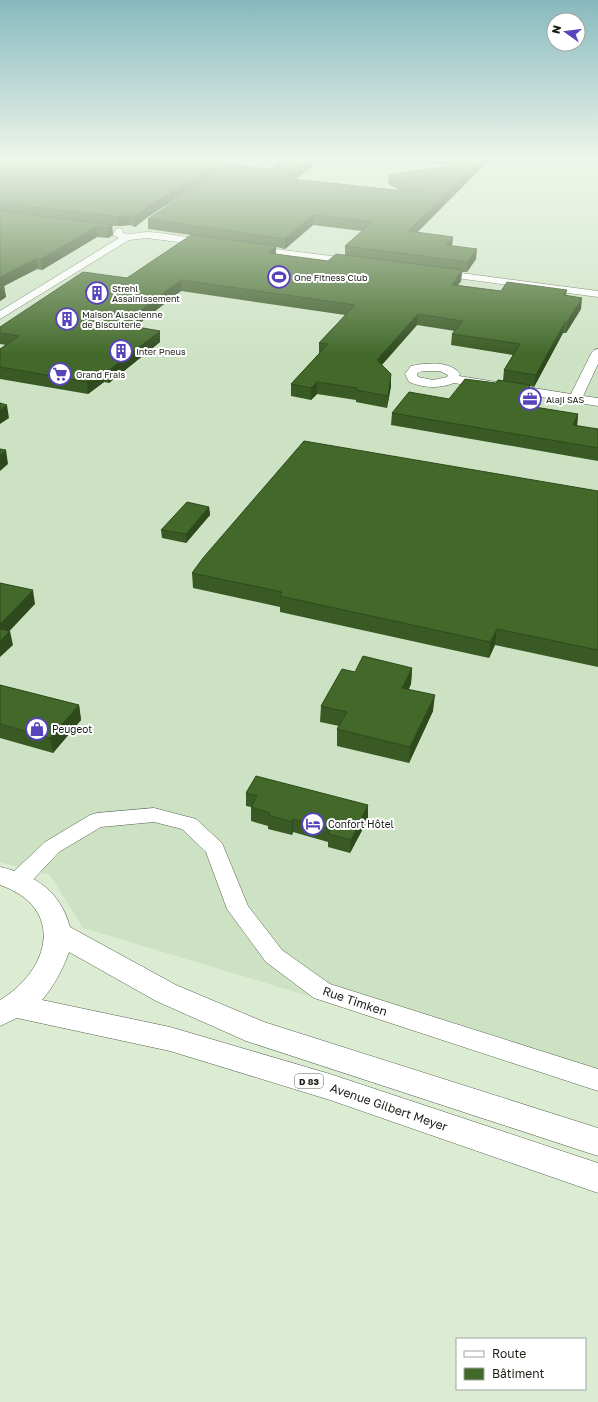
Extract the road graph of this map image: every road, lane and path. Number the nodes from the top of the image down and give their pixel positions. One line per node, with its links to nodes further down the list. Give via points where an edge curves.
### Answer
1 (218, 244): 6 (street, via 144,230 139,237 119,233 113,245)
2 (241, 247): 3 (street)
3 (363, 263)
4 (424, 271): 5 (street)
5 (598, 294)
6 (0, 316)
7 (598, 352): 9 (street)
8 (453, 379): 9 (street)
9 (575, 398): 10 (street)
10 (598, 402)
11 (9, 879): 12 (main road, Avenue Gilbert Meyer, via 42,898 56,921); 14 (street, Rue Timken, via 52,847 97,820 154,815 189,824 215,848 238,909 274,956 322,991)
12 (58, 933): 13 (main road, Avenue Gilbert Meyer, via 56,952 48,972 34,990); 15 (main road, via 166,993 256,1032)
13 (7, 1010): 16 (main road, Avenue Gilbert Meyer / D 83, via 170,1039 330,1087)
14 (598, 1080)
15 (598, 1142)
16 (598, 1178)

